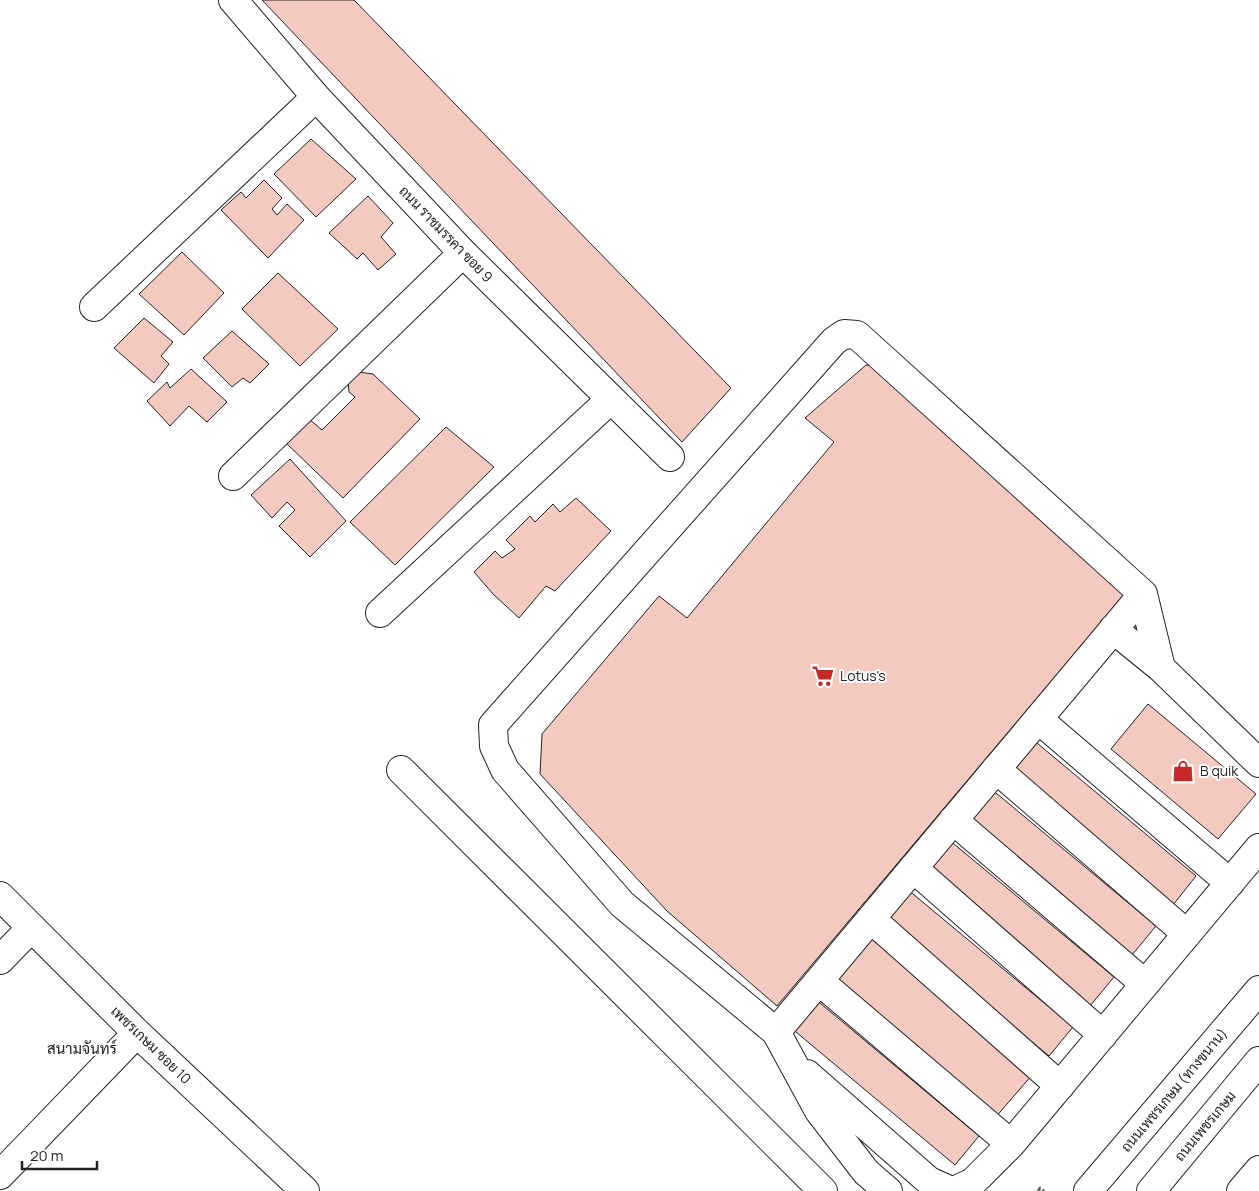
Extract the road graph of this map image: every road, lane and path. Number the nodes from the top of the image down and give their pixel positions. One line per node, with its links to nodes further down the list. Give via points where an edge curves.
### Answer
1 (233, 0): 2 (main road, ถนน ราชมรรคา ซอย 9)
2 (316, 97): 3 (main road, ถนน ราชมรรคา ซอย 9); 4 (main road)
3 (463, 253): 5 (main road, ถนน ราชมรรคา ซอย 9); 7 (main road)
4 (94, 307)
5 (611, 398): 6 (main road, ถนน ราชมรรคา ซอย 9); 9 (main road)
6 (670, 457)
7 (233, 476)
8 (1143, 594): 10 (main road); 11 (main road); 29 (main road, via 857,335 844,334 834,341 493,725 494,746 505,770 622,904)
9 (380, 613)
10 (1113, 629): 11 (main road); 12 (main road)
11 (1161, 668): 13 (main road)
12 (1038, 719): 14 (main road); 19 (main road)
13 (1259, 763)
14 (996, 769): 16 (main road); 23 (main road)
15 (401, 770): 39 (main road)
16 (953, 820): 18 (main road); 26 (main road)
17 (1259, 848): 19 (main road)
18 (913, 868): 21 (main road); 30 (main road)
19 (1230, 883): 23 (main road)
20 (0, 896): 22 (main road, เพชรเกษม ซอย 10)
21 (870, 919): 25 (main road); 33 (main road)
22 (32, 928): 24 (main road); 28 (main road, เพชรเกษม ซอย 10)
23 (1187, 934): 26 (main road)
24 (0, 960)
25 (819, 981): 29 (main road); 35 (main road)
26 (1145, 984): 30 (main road)
27 (1259, 990): 43 (main road, ถนนเพชรเกษม (ทางขนาน))
28 (137, 1032): 36 (main road); 38 (main road, เพชรเกษม ซอย 10)
29 (776, 1032): 31 (main road)
30 (1103, 1035): 33 (main road)
31 (792, 1061): 40 (main road, via 819,1110 866,1172); 41 (main road, via 929,1181)
32 (1259, 1062): 34 (main road, ถนนเพชรเกษม)
33 (1060, 1086): 35 (main road)
34 (1202, 1130): 44 (main road); 45 (main road, ถนนเพชรเกษม)
35 (1011, 1144): 41 (main road, via 973,1182)
36 (0, 1175)
37 (1039, 1190): 42 (path)
38 (305, 1191)
39 (823, 1191)
40 (888, 1191)
41 (952, 1191)
42 (1044, 1191)
43 (1088, 1191)
44 (1142, 1191)
45 (1151, 1191)

